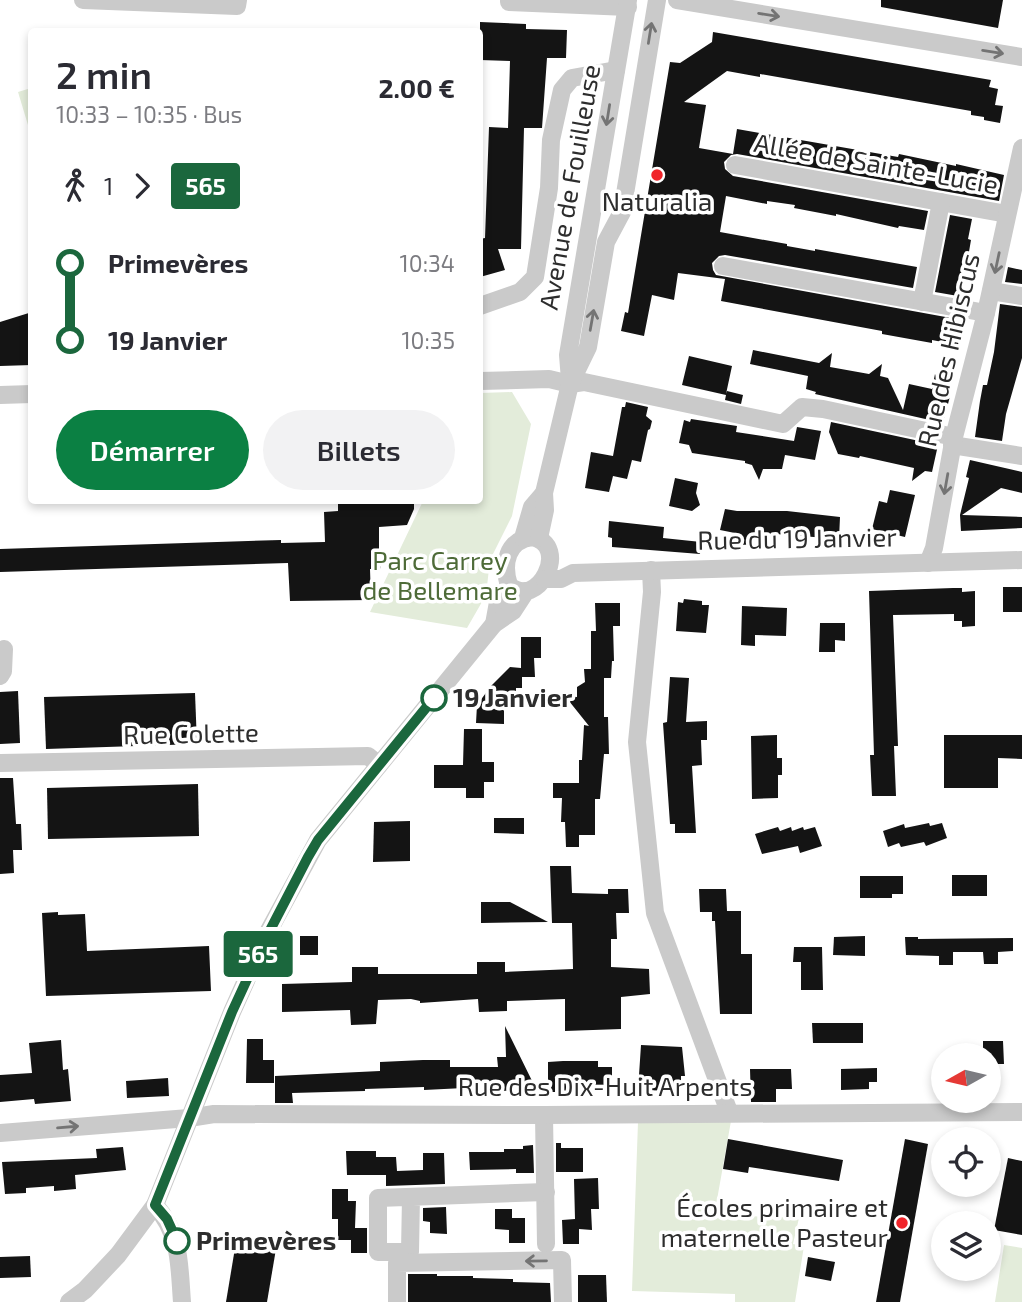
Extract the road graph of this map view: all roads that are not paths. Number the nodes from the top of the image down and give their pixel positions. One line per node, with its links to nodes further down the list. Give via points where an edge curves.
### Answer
1 (83, 0): 2 (street, via 237,6)
2 (238, 0)
3 (509, 0): 6 (street)
4 (657, 0): 21 (street, Avenue de Fouilleuse, one-way to 4, via 588,347 606,242 622,212)
5 (677, 0): 7 (street, one-way to 7)
6 (628, 3): 8 (street, Avenue de Fouilleuse)
7 (1022, 57)
8 (616, 70): 18 (street, via 572,78 562,90 551,140 549,188 535,276 520,292); 21 (street, Avenue de Fouilleuse, one-way to 21, via 568,355)
9 (1022, 148): 11 (street, Rue des Hibiscus)
10 (735, 165): 12 (street, Allée de Sainte-Lucie)
11 (1018, 180): 13 (street, Rue des Hibiscus)
12 (941, 202): 13 (street, Allée de Sainte-Lucie); 17 (street)
13 (1007, 214): 15 (street, Rue des Hibiscus, one-way to 15)
14 (723, 266): 17 (street)
15 (991, 291): 16 (street); 19 (street, Rue des Hibiscus)
16 (1022, 296)
17 (922, 302): 19 (street)
18 (483, 305)
19 (986, 313): 24 (street, Rue des Hibiscus)
20 (483, 381): 21 (street, via 549,379)
21 (570, 384): 24 (street, via 594,383 783,424 802,407 813,408); 26 (street, Avenue de Fouilleuse, via 544,493 532,507)
22 (28, 394): 23 (street)
23 (0, 395)
24 (953, 441): 25 (street); 28 (street, Rue des Hibiscus, one-way to 28)
25 (1022, 456)
26 (531, 538): 30 (street, via 546,545); 31 (street, via 516,542 506,557)
27 (1022, 560): 28 (street, Rue du 19 Janvier)
28 (929, 563): 29 (street, Rue du 19 Janvier)
29 (651, 570): 30 (street, Rue du 19 Janvier, via 573,573 561,579); 38 (street, via 637,742 655,913)
30 (548, 571): 32 (street)
31 (509, 585): 32 (street); 33 (street, via 498,602)
32 (526, 591): 33 (street, via 513,611)
33 (494, 624): 37 (street)
34 (4, 649): 35 (street)
35 (0, 676)
36 (0, 763): 37 (street, Rue Colette, via 368,756)
37 (379, 765): 41 (street, via 318,840 288,894 232,1012)
38 (729, 1112): 39 (street, Rue des Dix-Huit Arpents); 40 (street, Rue des Dix-Huit Arpents)
39 (1022, 1112)
40 (544, 1115): 41 (street, Rue des Dix-Huit Arpents, via 214,1114); 43 (street)
41 (189, 1118): 42 (street, Rue des Dix-Huit Arpents, one-way to 41); 45 (street)
42 (0, 1133)
43 (545, 1192): 44 (street); 46 (street)
44 (411, 1197)
45 (155, 1205): 47 (street, via 118,1255); 48 (street, via 177,1241)
46 (546, 1244)
47 (69, 1302)
48 (183, 1302)
49 (397, 1302): 50 (street, one-way to 49, via 562,1260 397,1263)
50 (563, 1302)

